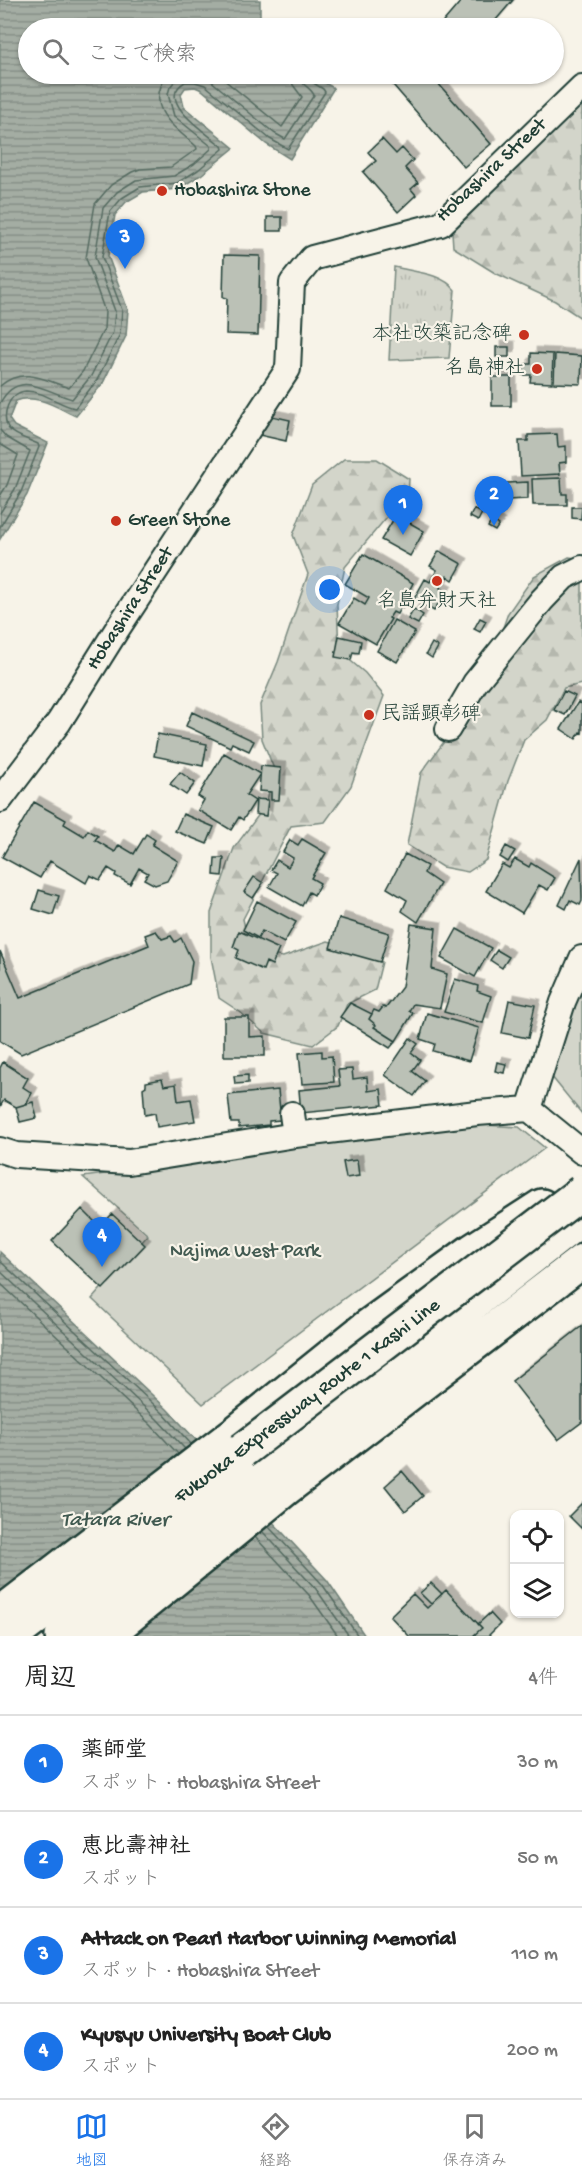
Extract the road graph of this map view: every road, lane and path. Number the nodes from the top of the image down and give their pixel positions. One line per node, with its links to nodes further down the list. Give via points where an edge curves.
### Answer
1 (582, 87): 4 (street, Hobashira Street, via 441,224 312,258 292,283 288,369 59,722)
2 (582, 568): 3 (street, via 564,577 542,600 475,683)
3 (448, 729)
4 (0, 800)
5 (582, 958): 6 (street, via 563,1002)
6 (529, 1110): 7 (street, via 294,1125 129,1162 16,1155); 8 (street)
7 (0, 1150)
8 (582, 1152)
9 (582, 1179): 10 (main road)
10 (567, 1196): 13 (main road, via 472,1251 367,1327); 15 (main road, Fukuoka Expressway Route 1 Kashi Line, bridge)
11 (582, 1218): 17 (main road, Fukuoka Expressway Route 1 Kashi Line, via 261,1469)
12 (582, 1258): 13 (main road)
13 (262, 1463): 14 (main road); 16 (main road); 18 (main road); 19 (main road)
14 (0, 1614)
15 (7, 1636)
16 (12, 1636)
17 (62, 1636)
18 (80, 1636)
19 (105, 1636)

